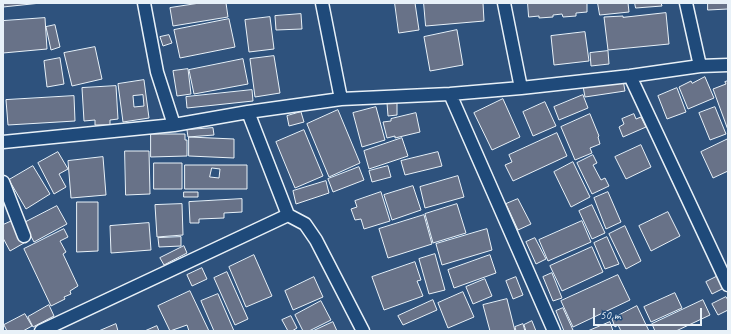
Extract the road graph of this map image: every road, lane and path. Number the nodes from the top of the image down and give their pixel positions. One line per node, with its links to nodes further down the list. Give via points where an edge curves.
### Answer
1 (144, 3): 12 (street, via 158,72)
2 (322, 3): 10 (street)
3 (504, 3): 8 (street)
4 (686, 3): 6 (street)
5 (728, 64): 6 (street)
6 (700, 66): 7 (street)
7 (630, 76): 8 (street); 17 (street)
8 (522, 88): 9 (street)
9 (450, 94): 10 (street); 20 (street)
10 (341, 99): 11 (street)
11 (248, 112): 12 (street); 15 (street)
12 (174, 125): 13 (street)
13 (3, 142)
14 (3, 182): 16 (street)
15 (288, 215): 18 (street); 19 (street, via 305,224 316,240)
16 (24, 236)
17 (728, 285)
18 (41, 331)
19 (363, 331)
20 (554, 331)

